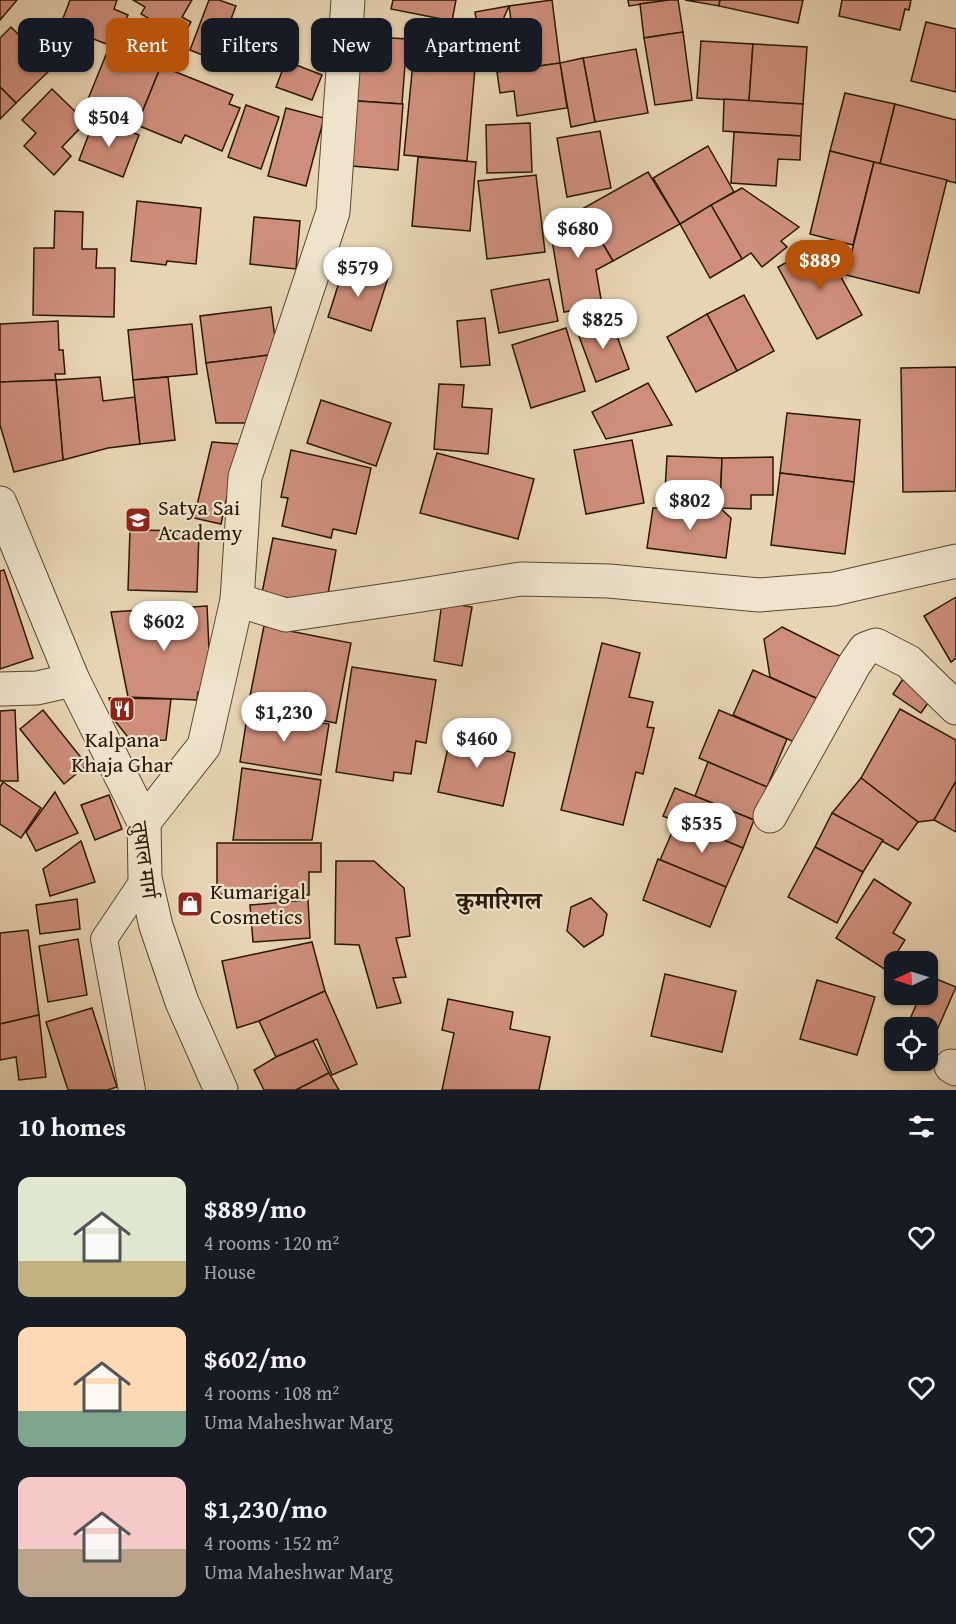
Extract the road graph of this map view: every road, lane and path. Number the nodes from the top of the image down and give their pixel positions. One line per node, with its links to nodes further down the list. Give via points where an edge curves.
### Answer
1 (348, 0): 4 (street, via 333,212 245,477)
2 (0, 503): 5 (street, तुषाल मार्ग)
3 (956, 561): 4 (street, via 834,589 759,595 609,581 520,579 286,615)
4 (237, 600): 9 (street, via 204,746)
5 (73, 680): 6 (street, via 37,688); 9 (street, तुषाल मार्ग)
6 (0, 689)
7 (956, 708): 8 (street, via 909,662 876,645 865,649)
8 (770, 816)
9 (144, 822): 10 (street, तुषाल मार्ग)
10 (145, 878): 11 (street, via 104,939); 12 (street, तुषाल मार्ग, via 156,926 182,1002)
11 (132, 1090)
12 (221, 1090)

